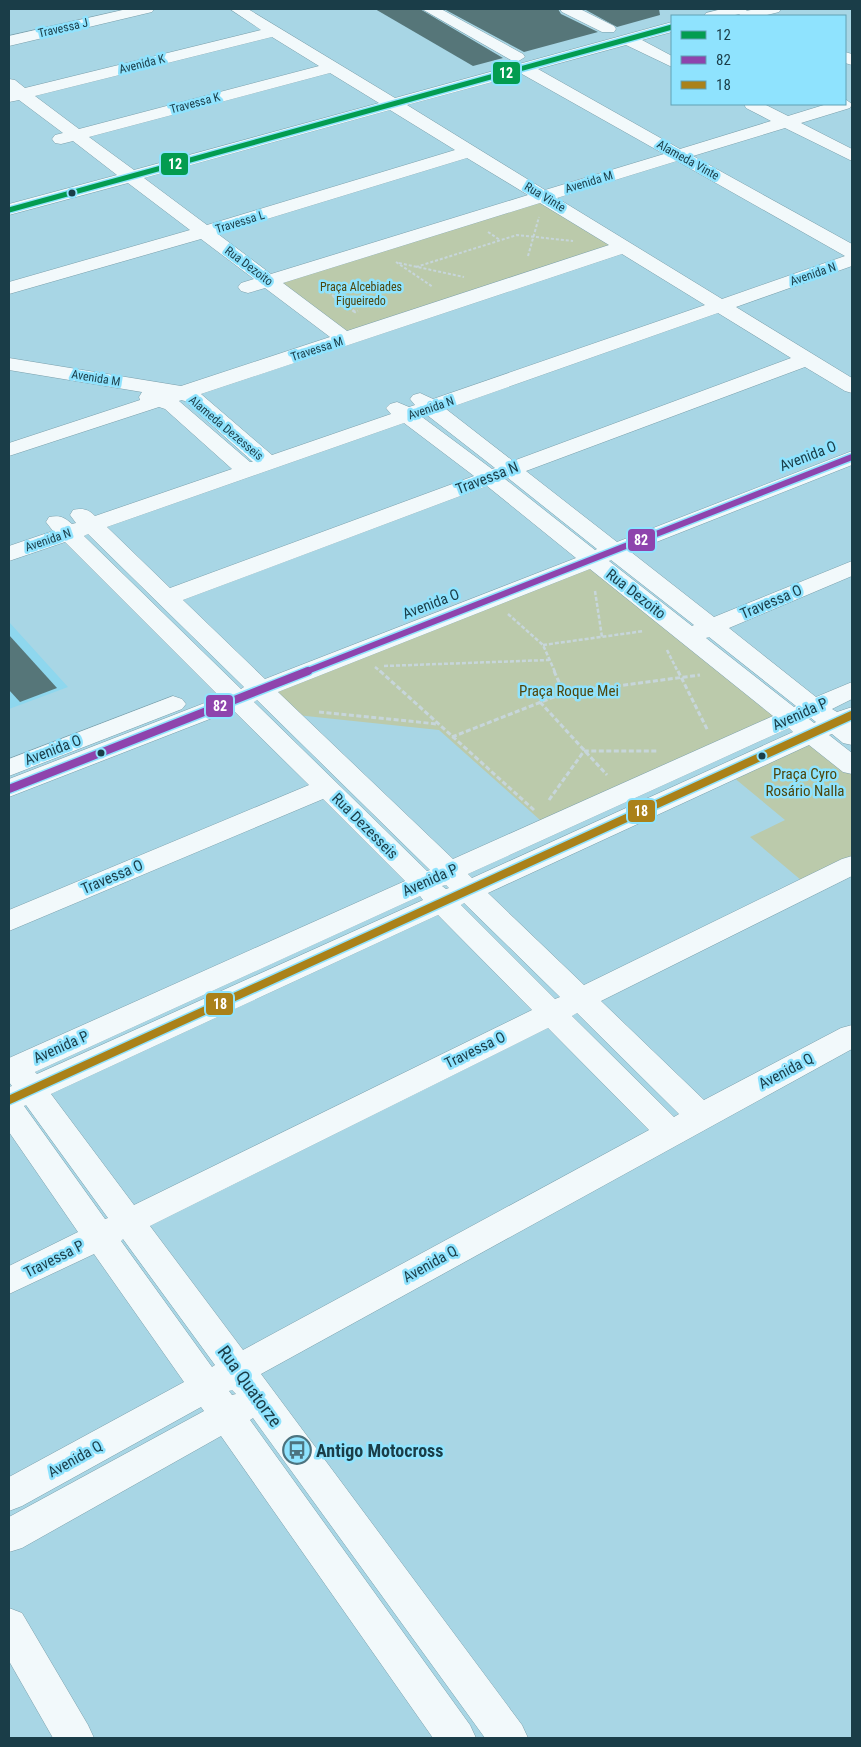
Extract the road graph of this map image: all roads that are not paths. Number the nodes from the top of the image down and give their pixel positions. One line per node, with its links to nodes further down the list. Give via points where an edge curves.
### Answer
1 (146, 9): 12 (street, Travessa J)
2 (238, 9): 9 (street, Rua Vinte)
3 (430, 9): 15 (street, Alameda Vinte)
4 (568, 9): 11 (street)
5 (740, 9): 8 (street)
6 (773, 9): 7 (street)
7 (752, 14)
8 (716, 15)
9 (267, 22): 16 (street, Rua Vinte); 17 (street, Avenida K); 18 (street, Rua Vinte)
10 (671, 28): 13 (street)
11 (608, 29)
12 (9, 41)
13 (653, 41): 14 (street); 15 (street)
14 (671, 61)
15 (525, 66): 18 (street); 28 (street, Alameda Vinte)
16 (333, 67): 18 (street, Rua Vinte); 24 (street, Travessa K)
17 (12, 93): 24 (street, Rua Dezoito)
18 (407, 105): 26 (street, Rua Vinte); 29 (street); 30 (street, Rua Vinte)
19 (755, 105): 23 (street)
20 (781, 105): 23 (street)
21 (843, 105): 23 (street, Avenida M)
22 (852, 112): 23 (street, Avenida M)
23 (802, 122): 25 (street); 27 (street); 28 (street, Avenida M)
24 (65, 137): 29 (street, Rua Dezoito)
25 (852, 141)
26 (470, 152): 30 (street, Rua Vinte); 33 (street, Travessa L)
27 (852, 156)
28 (685, 159): 30 (street, Avenida M); 36 (street, Alameda Vinte)
29 (125, 183): 31 (street); 32 (street); 33 (street, Rua Dezoito); 34 (street, Rua Dezoito)
30 (560, 197): 35 (street, Rua Vinte); 37 (street, Avenida M); 40 (street, Rua Vinte)
31 (9, 210)
32 (9, 220)
33 (205, 232): 34 (street, Travessa L); 37 (street, Rua Dezoito)
34 (184, 238): 38 (street, Travessa L); 39 (street, Rua Dezoito)
35 (626, 246): 40 (street, Rua Vinte); 42 (street, Travessa M)
36 (850, 252): 40 (street, Avenida N)
37 (270, 281): 39 (street, Avenida M); 42 (street, Rua Dezoito)
38 (9, 288)
39 (248, 288): 41 (street, Rua Dezoito)
40 (724, 298): 43 (street, Rua Vinte); 45 (street, Rua Vinte); 50 (street, Avenida N)
41 (278, 311)
42 (346, 340): 48 (street, Travessa M, via 316,340)
43 (808, 359): 47 (street, Rua Vinte); 55 (street, Travessa N)
44 (9, 364): 48 (street, Avenida M)
45 (852, 367)
46 (9, 376): 49 (street, Avenida M)
47 (852, 387)
48 (184, 393): 49 (street, Travessa M); 54 (street, Alameda Dezesseis, via 192,397)
49 (163, 400): 52 (street, Travessa M); 54 (street, Alameda Dezesseis)
50 (413, 407): 54 (street, Avenida N); 55 (street, Rua Dezoito)
51 (852, 439): 58 (street, Avenida O)
52 (9, 450)
53 (852, 457): 58 (street, Avenida O)
54 (251, 462): 56 (street, Avenida N)
55 (500, 473): 58 (street, Rua Dezoito); 61 (street, Travessa N)
56 (74, 523): 57 (street, Avenida N); 59 (street, Avenida N); 61 (street, Rua Dezesseis); 64 (street, Rua Dezesseis)
57 (9, 537)
58 (594, 549): 62 (street, Rua Dezoito); 63 (street, Rua Dezoito); 64 (street, Avenida O); 64 (street, Avenida O, via 366,659)
59 (9, 554)
60 (852, 568): 62 (street, Travessa O)
61 (166, 598): 64 (street, Rua Dezesseis)
62 (712, 627): 63 (street, Travessa O); 66 (street, Rua Dezoito)
63 (674, 631): 66 (street, Rua Dezoito, via 732,670)
64 (242, 687): 68 (street, Avenida O); 70 (street, Rua Dezesseis); 71 (street, Avenida O); 73 (street, Rua Dezesseis, via 280,708)
65 (852, 690): 66 (street, Avenida P)
66 (826, 722): 67 (street, Rua Dezoito); 69 (street, Avenida P); 69 (street, Avenida P, via 718,751)
67 (852, 766)
68 (9, 768)
69 (665, 787): 73 (street, Avenida P); 73 (street, Avenida P, via 624,793 545,820)
70 (326, 788): 74 (street, Rua Dezesseis); 75 (street, Travessa O)
71 (9, 789)
72 (852, 864): 76 (street, Travessa O)
73 (458, 881): 74 (street, Avenida P); 76 (street, Rua Dezesseis)
74 (432, 892): 77 (street, Rua Dezesseis); 79 (street, Avenida P)
75 (9, 920)
76 (580, 998): 77 (street, Travessa O); 80 (street, Rua Dezesseis)
77 (551, 1012): 81 (street, Rua Dezesseis); 82 (street, Travessa O)
78 (852, 1036): 80 (street, Avenida Q)
79 (14, 1082): 82 (street, Rua Quatorze)
80 (701, 1116): 81 (street, Avenida Q)
81 (672, 1132): 84 (street, Avenida Q)
82 (114, 1229): 83 (street, Travessa P); 84 (street, Rua Quatorze); 85 (street, Rua Quatorze)
83 (9, 1281)
84 (238, 1369): 85 (street, Avenida Q); 86 (street, Rua Quatorze)
85 (208, 1386): 87 (street, Rua Quatorze); 88 (street, Avenida Q)
86 (258, 1398): 87 (street); 93 (street, Rua Quatorze)
87 (228, 1415): 89 (street); 92 (street, Rua Quatorze)
88 (9, 1495)
89 (9, 1536)
90 (9, 1625): 91 (street)
91 (74, 1738)
92 (456, 1738)
93 (508, 1738)

